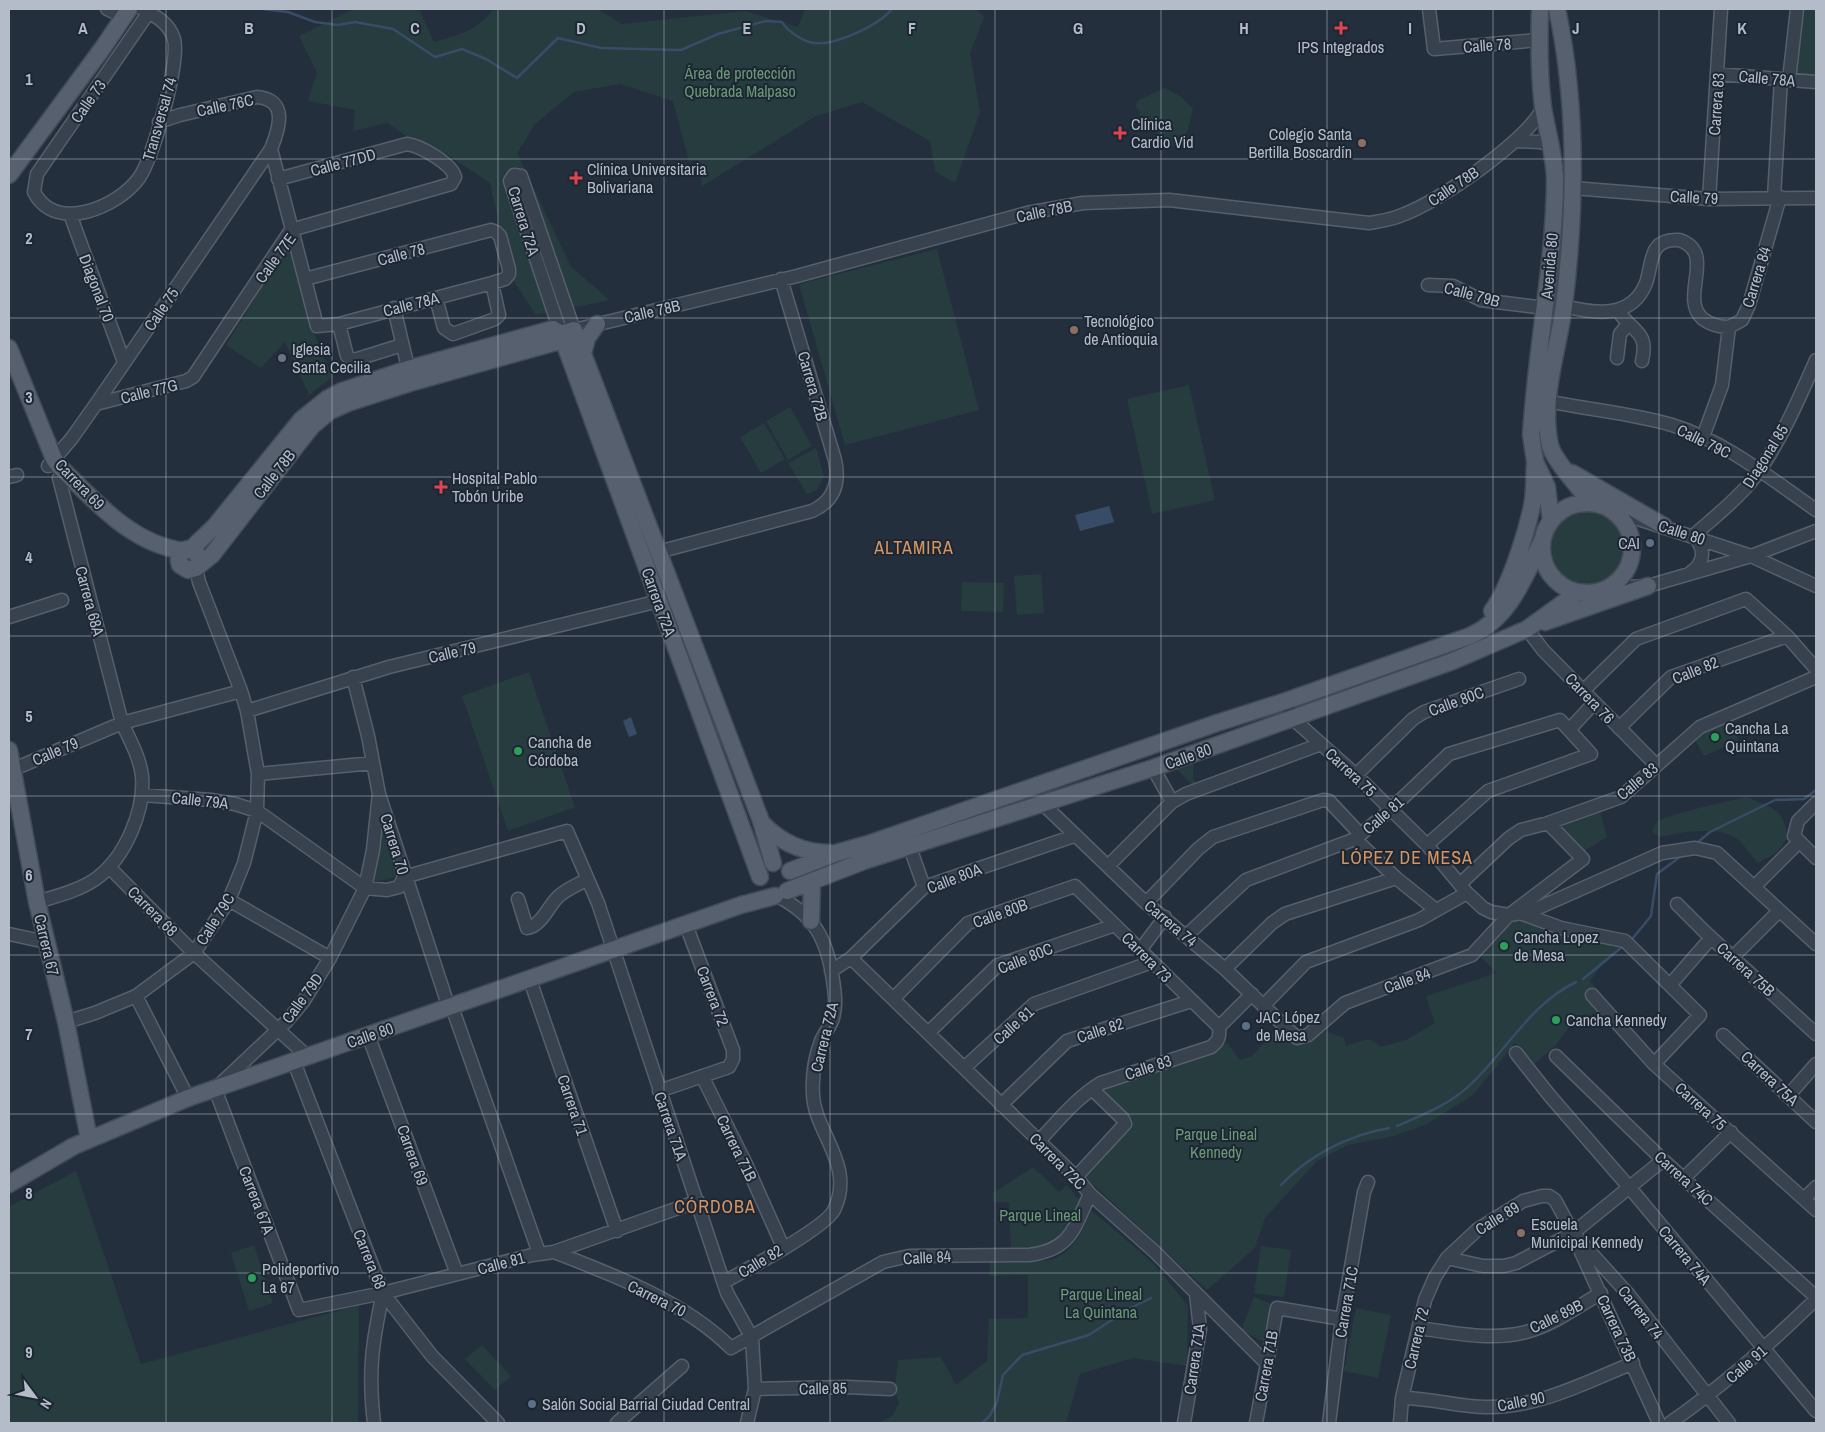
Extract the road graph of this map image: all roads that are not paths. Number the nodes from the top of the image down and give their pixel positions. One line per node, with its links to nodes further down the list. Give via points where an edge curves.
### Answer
1 (107, 9): 8 (street)
2 (1429, 9): 9 (street, Calle 78, via 1434,49)
3 (1540, 9): 9 (main road, Avenida 80)
4 (1557, 9): 13 (main road, Avenida 80)
5 (1721, 9): 10 (street, Carrera 83)
6 (1797, 9): 12 (street, Carrera 84)
7 (146, 11): 16 (street, Transversal 74, via 166,25 174,41 173,71); 27 (street, Calle 73, via 37,174 34,192 41,202)
8 (126, 13): 20 (main road, Calle 73)
9 (1539, 40): 11 (main road, Avenida 80)
10 (1718, 74): 12 (street, Calle 78A); 26 (street, Carrera 83)
11 (1540, 76): 13 (main road, via 1548,63 1555,60 1561,64); 15 (main road, Avenida 80)
12 (1785, 79): 14 (street, Calle 78A); 24 (street, Carrera 84)
13 (1569, 80): 23 (main road, Avenida 80)
14 (1816, 82)
15 (1543, 108): 17 (street, Calle 78B); 18 (main road, Avenida 80)
16 (159, 122): 19 (street, Calle 76C, via 260,97 272,104 280,118); 27 (street, Transversal 74, via 145,169 132,186 110,204)
17 (1517, 141): 18 (street); 31 (street, Calle 78B, via 1432,202 1389,220 1369,223 1168,200 1101,200 1027,213)
18 (1551, 146): 37 (main road, Avenida 80, via 1555,185)
19 (271, 149): 21 (street); 52 (street, Calle 75)
20 (9, 176)
21 (278, 179): 22 (street, Calle 77DD, via 407,144 446,163 455,177); 28 (street)
22 (451, 184): 28 (street, Calle 77E)
23 (1573, 188): 26 (street, Calle 79); 35 (main road, Avenida 80)
24 (1777, 197): 25 (street, Calle 79); 26 (street, Calle 79); 42 (street, Carrera 84, via 1749,305 1742,320)
25 (1816, 198)
26 (1709, 199)
27 (70, 214): 52 (street, Diagonal 70)
28 (291, 230): 30 (street); 53 (street, Calle 77E)
29 (496, 232): 30 (street, Calle 78, via 491,230); 32 (street, Carrera 72A, via 509,269 509,274)
30 (305, 279): 39 (street, Calle 78A, via 317,326)
31 (781, 279): 40 (street, Calle 78B); 75 (street, Carrera 72B, via 835,460 838,482 834,493 827,502 812,511)
32 (498, 281): 34 (street, Calle 78A); 34 (street, via 499,315 453,334 444,328)
33 (1428, 285): 37 (street, Calle 79B, via 1453,286 1481,300)
34 (436, 298): 36 (street, Calle 78A)
35 (1564, 306): 38 (street, via 1594,312); 57 (main road, Avenida 80)
36 (394, 308): 39 (street, Calle 78A); 44 (street)
37 (1545, 308): 60 (main road, Avenida 80, via 1532,422)
38 (1619, 312): 41 (street); 42 (street, via 1644,286 1655,251 1668,241 1684,241 1698,260 1693,296 1696,310 1711,324)
39 (339, 324): 44 (street, via 350,359)
40 (596, 324): 43 (street, Calle 78B); 49 (main road)
41 (1628, 324): 48 (street, via 1620,334); 51 (street, via 1643,337 1646,346)
42 (1729, 327): 59 (street, Carrera 84, via 1722,385)
43 (568, 332): 43 (street, Carrera 72A, via 521,176 514,175 510,181); 46 (main road, Calle 78B, via 556,342); 47 (main road, Calle 78B, via 553,329); 49 (main road, Carrera 72A)
44 (402, 345): 56 (street)
45 (9, 348): 61 (main road, Carrera 69)
46 (532, 349): 49 (main road); 54 (main road, Calle 78B)
47 (468, 354): 54 (main road, via 450,364); 56 (main road, Calle 78B)
48 (1617, 358)
49 (577, 359): 75 (main road, Carrera 72A); 84 (main road, Carrera 72A)
50 (1816, 360): 63 (street, Diagonal 85, via 1795,407)
51 (1642, 361)
52 (124, 362): 58 (street, Calle 75)
53 (198, 371): 58 (street, Calle 77G, via 186,381)
54 (448, 373): 56 (main road, Calle 78B)
55 (9, 376): 61 (main road, Carrera 69)
56 (410, 376): 68 (main road, Calle 78B, via 342,391 313,409); 77 (main road, Calle 78B, via 330,411 312,426 212,555)
57 (1548, 401): 59 (street, Calle 79C, via 1629,414); 62 (main road, Avenida 80, via 1549,444 1551,452)
58 (96, 404): 61 (street, Calle 75)
59 (1703, 437): 63 (street, Calle 79C)
60 (1535, 461): 67 (main road, Avenida 80, via 1547,487); 88 (main road, via 1532,505 1506,585 1493,610)
61 (54, 468): 73 (main road, Carrera 69, via 117,521); 77 (main road, Carrera 69, via 114,532); 101 (street, Carrera 68A)
62 (1564, 468): 64 (main road, Avenida 80); 69 (main road)
63 (1759, 471): 66 (street, Calle 79C); 71 (street, Diagonal 85, via 1729,506)
64 (1591, 503): 65 (main road); 67 (main road, via 1569,507)
65 (1612, 510): 69 (street, Calle 80); 81 (main road, via 1624,523 1632,549 1628,567)
66 (1816, 510)
67 (1551, 521): 72 (main road)
68 (215, 526): 73 (main road, via 186,542); 74 (main road, Calle 78B)
69 (1664, 526): 71 (street, Calle 80)
70 (1816, 531): 76 (street, Calle 80)
71 (1693, 536): 76 (street, Calle 80); 78 (street, via 1701,546 1702,558 1695,570)
72 (1542, 541): 82 (main road, via 1542,558 1549,574 1561,586); 88 (main road, Calle 80, via 1501,615 1482,631)
73 (157, 545): 74 (main road, Carrera 69)
74 (187, 550): 77 (main road, via 179,559)
75 (658, 552): 89 (main road, Carrera 72A)
76 (1751, 556): 78 (street, Calle 80); 80 (street)
77 (193, 570): 95 (street)
78 (1687, 575): 79 (street, Calle 80)
79 (1648, 586): 81 (street, Calle 80); 86 (main road)
80 (1816, 586)
81 (1609, 588): 82 (main road)
82 (1577, 593): 86 (main road, Calle 80)
83 (62, 600): 85 (street)
84 (659, 601): 90 (main road, Carrera 72A); 92 (street, Calle 79)
85 (9, 617)
86 (1527, 629): 96 (street, Carrera 76); 100 (main road, Calle 80, via 1452,662)
87 (1787, 636): 91 (street); 96 (street, via 1746,599 1636,639); 102 (street, Calle 82, via 1671,677)
88 (1461, 639): 97 (main road, Calle 80)
89 (699, 658): 90 (main road); 119 (main road, Carrera 72A)
90 (683, 666): 135 (main road, Carrera 72A)
91 (1816, 669)
92 (353, 677): 99 (street, Calle 79); 106 (street, Carrera 70)
93 (1816, 677): 107 (street, Calle 83, via 1700,727)
94 (1519, 679): 111 (street, Calle 80C, via 1424,712)
95 (241, 691): 99 (street); 101 (street, Calle 79)
96 (1583, 691): 98 (street, Carrera 76)
97 (1286, 702): 100 (street, Carrera 75); 123 (main road, Calle 80, via 1217,723)
98 (1594, 703): 102 (street, Carrera 76); 103 (street)
99 (247, 711): 110 (street, Calle 79C)
100 (1292, 718): 104 (street, Carrera 75); 108 (main road, Calle 80)
101 (122, 723): 109 (street, Calle 79); 113 (street, via 137,756)
102 (1619, 728): 107 (street, Carrera 76)
103 (1569, 730): 117 (street, Calle 81, via 1560,720 1449,754); 125 (street, via 1591,754 1588,757 1488,791)
104 (1321, 744): 111 (street, Carrera 75); 114 (street)
105 (9, 750): 109 (main road, Carrera 67)
106 (373, 763): 110 (street); 112 (street, Carrera 70)
107 (1656, 765): 120 (street, Calle 83, via 1621,797)
108 (1153, 768): 114 (street); 116 (main road, Calle 80)
109 (14, 769): 145 (main road, Carrera 67)
110 (258, 774): 118 (street, Calle 79C)
111 (1356, 775): 117 (street, Carrera 75)
112 (379, 794): 132 (street, Carrera 70); 140 (street, Calle 79D)
113 (142, 795): 118 (street, Calle 79A, via 211,800); 129 (street, via 130,832)
114 (1172, 802): 130 (street)
115 (1816, 803): 124 (street, via 1798,821 1794,836)
116 (1044, 805): 121 (street, Carrera 74); 123 (main road, Calle 80)
117 (1390, 810): 122 (street, Calle 81); 125 (street, Carrera 75)
118 (257, 811): 140 (street); 144 (street, Calle 79C, via 244,863)
119 (761, 821): 126 (main road, via 770,832 794,847); 128 (main road, Carrera 72A)
120 (1548, 823): 141 (street, Calle 83, via 1522,830 1509,838); 151 (street, Calle 84, via 1583,859)
121 (1074, 836): 130 (street, Carrera 74); 138 (street, Calle 80A)
122 (1357, 837): 133 (street); 146 (street, via 1327,800 1214,837 1198,849); 157 (street, Calle 81, via 1246,880)
123 (907, 839): 126 (main road, Calle 80); 136 (main road, Calle 80); 138 (street)
124 (1799, 842): 127 (street); 139 (street)
125 (1427, 845): 141 (street, Carrera 75)
126 (836, 853): 131 (main road, Calle 80)
127 (1816, 858)
128 (773, 864): 131 (main road, via 783,865); 135 (main road, via 764,868)
129 (109, 866): 145 (street, via 96,878); 163 (street, Carrera 68)
130 (1108, 866): 146 (street, Carrera 74)
131 (790, 872): 142 (main road, via 792,882)
132 (404, 877): 134 (street, Carrera 71A, via 567,831); 140 (street, via 399,886 387,890); 178 (street, Carrera 70)
133 (1396, 878): 149 (street); 168 (street, via 1285,914)
134 (587, 879): 143 (street, via 558,896 531,927 524,924); 162 (street, Carrera 71A, via 598,903)
135 (760, 879): 142 (main road, via 763,889); 148 (main road)
136 (812, 881): 142 (main road, Calle 80); 152 (main road)
137 (1075, 886): 155 (street, Carrera 73); 175 (street, Calle 80B, via 968,923)
138 (924, 887): 166 (street, Calle 80A)
139 (1754, 887): 150 (street); 151 (street, via 1717,853 1695,848 1677,850 1662,853 1529,912)
140 (365, 888): 165 (street, Calle 79D)
141 (1463, 888): 149 (street, Calle 83); 151 (street, Carrera 75, via 1483,908)
142 (781, 894): 148 (main road, Calle 80); 152 (street, Carrera 72A)
143 (518, 899)
144 (229, 900): 163 (street, Calle 79C); 165 (street)
145 (37, 902): 159 (main road, Carrera 67)
146 (1146, 903): 153 (street, Carrera 74)
147 (1677, 904): 158 (street, Carrera 75B)
148 (741, 905): 154 (main road, Calle 80)
149 (1436, 910): 177 (street, Calle 83, via 1419,920 1306,962)
150 (1779, 911): 160 (street); 164 (street)
151 (1514, 914): 171 (street, Carrera 75, via 1625,941); 186 (street, Calle 84, via 1472,955 1345,1003)
152 (805, 916): 169 (street, Carrera 72A, via 826,944)
153 (1165, 917): 157 (street, Carrera 74); 161 (street)
154 (686, 925): 162 (main road, Calle 80); 193 (street, Carrera 72, via 733,1050 729,1067)
155 (1115, 925): 161 (street, Carrera 73); 182 (street, Calle 80C, via 998,965)
156 (9, 934): 159 (street)
157 (1187, 935): 168 (street, Carrera 74)
158 (1711, 938): 164 (street, Carrera 75B); 171 (street)
159 (46, 942): 179 (main road, Carrera 67)
160 (1816, 944)
161 (1141, 949): 167 (street, Carrera 73)
162 (612, 951): 170 (main road, Calle 80); 196 (street, Carrera 71A)
163 (194, 953): 173 (street, Calle 79C); 181 (street, Carrera 68)
164 (1733, 957): 183 (street, Carrera 75B)
165 (330, 958): 181 (street, Calle 79D, via 303,1002)
166 (851, 958): 169 (street, Calle 80A); 175 (street, Carrera 72C)
167 (1152, 962): 176 (street, Carrera 73); 192 (street, Calle 81, via 1034,1004)
168 (1226, 969): 172 (street, Carrera 74)
169 (831, 971): 216 (street, Carrera 72A, via 834,1009 816,1059 813,1096 840,1172 840,1189 835,1208)
170 (530, 980): 178 (main road, Calle 80); 217 (street, Carrera 71)
171 (1670, 985): 190 (street, via 1700,1015)
172 (1252, 994): 177 (street, Carrera 74); 180 (street, Calle 83)
173 (136, 996): 179 (street, Calle 79C); 198 (street)
174 (1592, 996): 190 (street, Carrera 75)
175 (893, 999): 182 (street, Carrera 72C)
176 (1191, 1001): 180 (street, Carrera 73); 199 (street, Calle 82, via 1066,1041)
177 (1263, 1006): 186 (street, Carrera 74, via 1293,1035)
178 (450, 1007): 185 (main road, Calle 80); 221 (street, Carrera 70)
179 (66, 1022): 202 (main road, Carrera 67)
180 (1219, 1027): 194 (street, Calle 83, via 1220,1035 1211,1047)
181 (280, 1029): 189 (street, Carrera 68); 195 (street, Calle 79D)
182 (928, 1033): 192 (street, Carrera 72C)
183 (1816, 1034)
184 (1723, 1035): 197 (street, Carrera 75A)
185 (368, 1036): 189 (main road, Calle 80); 223 (street, Carrera 69)
186 (1301, 1038)
187 (1516, 1053): 209 (street, Carrera 74A)
188 (1556, 1056): 204 (street, Carrera 74C)
189 (301, 1059): 195 (main road, Calle 80); 225 (street, Carrera 68)
190 (1654, 1064): 201 (street, Carrera 75)
191 (1816, 1064): 197 (street)
192 (964, 1068): 199 (street, Carrera 72C)
193 (702, 1076): 196 (street); 219 (street, Carrera 71B)
194 (1092, 1088): 203 (street, Calle 83); 205 (street, via 1125,1124)
195 (214, 1089): 198 (main road, Calle 80); 229 (street, Carrera 67A)
196 (659, 1091): 214 (street, Carrera 71A)
197 (1788, 1096): 200 (street, Carrera 75A)
198 (188, 1098): 202 (main road, Calle 80)
199 (1001, 1105): 203 (street, Carrera 72C)
200 (1816, 1122)
201 (1731, 1132): 206 (street); 212 (street, Carrera 75)
202 (88, 1139): 208 (main road, Calle 80)
203 (1039, 1141): 205 (street, Carrera 72C)
204 (1663, 1160): 206 (street, Carrera 74C); 209 (street)
205 (1076, 1177): 211 (street, Carrera 72C)
206 (1684, 1178): 228 (street, Carrera 74C)
207 (1368, 1182): 230 (street, Carrera 71C)
208 (9, 1184)
209 (1629, 1187): 218 (street); 233 (street, Carrera 74A)
210 (1816, 1187): 212 (street)
211 (1090, 1194): 227 (street, Carrera 72C, via 1112,1211); 232 (street, Calle 84, via 1072,1234 1047,1253 909,1256 883,1262)
212 (1804, 1199): 215 (street, Carrera 75)
213 (1555, 1200): 218 (street, Carrera 74); 222 (street, Calle 89, via 1542,1196 1523,1201 1478,1229)
214 (698, 1201): 217 (street, Calle 81); 224 (street, Carrera 71A)
215 (1816, 1210)
216 (822, 1224): 219 (street, Calle 82)
217 (617, 1231): 220 (street, Calle 81)
218 (1573, 1233): 222 (street, via 1504,1266 1472,1265); 226 (street, Carrera 73B); 239 (street, Carrera 74, via 1629,1296)
219 (783, 1247): 224 (street, Calle 82)
220 (554, 1252): 221 (street, Calle 81); 232 (street, Carrera 70, via 690,1314 731,1348)
221 (539, 1253): 223 (street, Calle 81)
222 (1448, 1258): 231 (street, Carrera 72, via 1425,1300)
223 (457, 1274): 225 (street, Calle 81)
224 (724, 1282): 232 (street, Carrera 71A)
225 (383, 1293): 229 (street, Calle 81); 242 (street, via 372,1340 370,1386); 243 (street, Carrera 68, via 432,1356)
226 (1601, 1293): 231 (street, Calle 89B, via 1552,1322 1526,1332 1482,1336); 235 (street, Carrera 73B)
227 (1196, 1294): 234 (street, Carrera 72C); 246 (street, Carrera 71A, via 1200,1329)
228 (1816, 1298): 233 (street, Calle 91)
229 (299, 1310)
230 (1342, 1320): 234 (street, Carrera 71B, via 1277,1308); 248 (street, Carrera 71C)
231 (1419, 1328): 240 (street, Carrera 72)
232 (752, 1338): 237 (street, Carrera 71A)
233 (1765, 1349): 239 (street, Calle 91); 241 (street, Carrera 74A)
234 (1266, 1363): 247 (street, Carrera 71B)
235 (1633, 1363): 240 (street, Calle 90, via 1545,1398 1499,1406); 250 (street, Carrera 73B)
236 (682, 1366): 244 (street)
237 (755, 1389): 238 (street, Calle 85); 245 (street, Carrera 71A)
238 (890, 1389)
239 (1708, 1397): 251 (street, Calle 91); 252 (street, Carrera 74)
240 (1402, 1398): 249 (street, Carrera 72)
241 (1816, 1412)
242 (374, 1423)
243 (498, 1423)
244 (618, 1423)
245 (747, 1423)
246 (1184, 1423)
247 (1256, 1423)
248 (1329, 1423)
249 (1400, 1423)
250 (1659, 1423)
251 (1670, 1423)
252 (1729, 1423)

